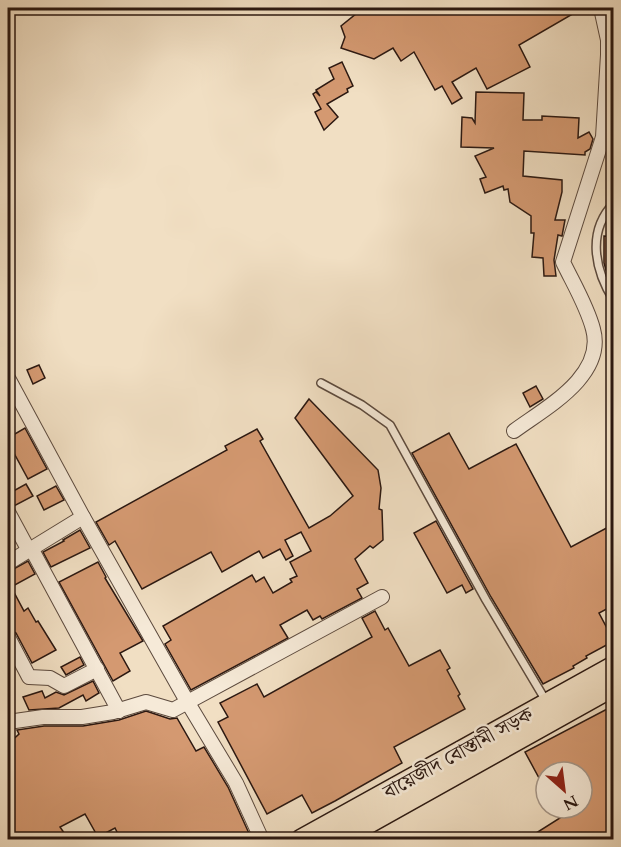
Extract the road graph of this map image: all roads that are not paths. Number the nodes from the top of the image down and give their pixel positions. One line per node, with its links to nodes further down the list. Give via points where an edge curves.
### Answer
1 (601, 8): 2 (street)
2 (611, 54): 3 (street)
3 (608, 138): 8 (street, via 563,262 594,331 593,358 577,384)
4 (614, 203): 5 (lane, via 604,213 595,248 597,269)
5 (614, 302)
6 (8, 378): 10 (street)
7 (321, 383): 19 (lane, via 390,425)
8 (514, 431)
9 (8, 512): 11 (street)
10 (83, 517): 11 (street); 18 (street)
11 (30, 549): 12 (street); 16 (street)
12 (8, 563)
13 (382, 597): 18 (street)
14 (8, 637): 16 (street, via 29,677 50,678 64,686)
15 (614, 667): 19 (main road, বায়েজীদ বোস্তামী সড়ক)
16 (97, 669): 20 (street)
17 (614, 686): 24 (main road, বায়েজীদ বোস্তামী সড়ক)
18 (188, 703): 20 (street, via 174,710 146,702); 22 (street, via 236,783)
19 (547, 703): 23 (main road, বায়েজীদ বোস্তামী সড়ক)
20 (119, 711): 21 (street)
21 (8, 722)
22 (262, 840)
23 (302, 840)
24 (337, 840)

